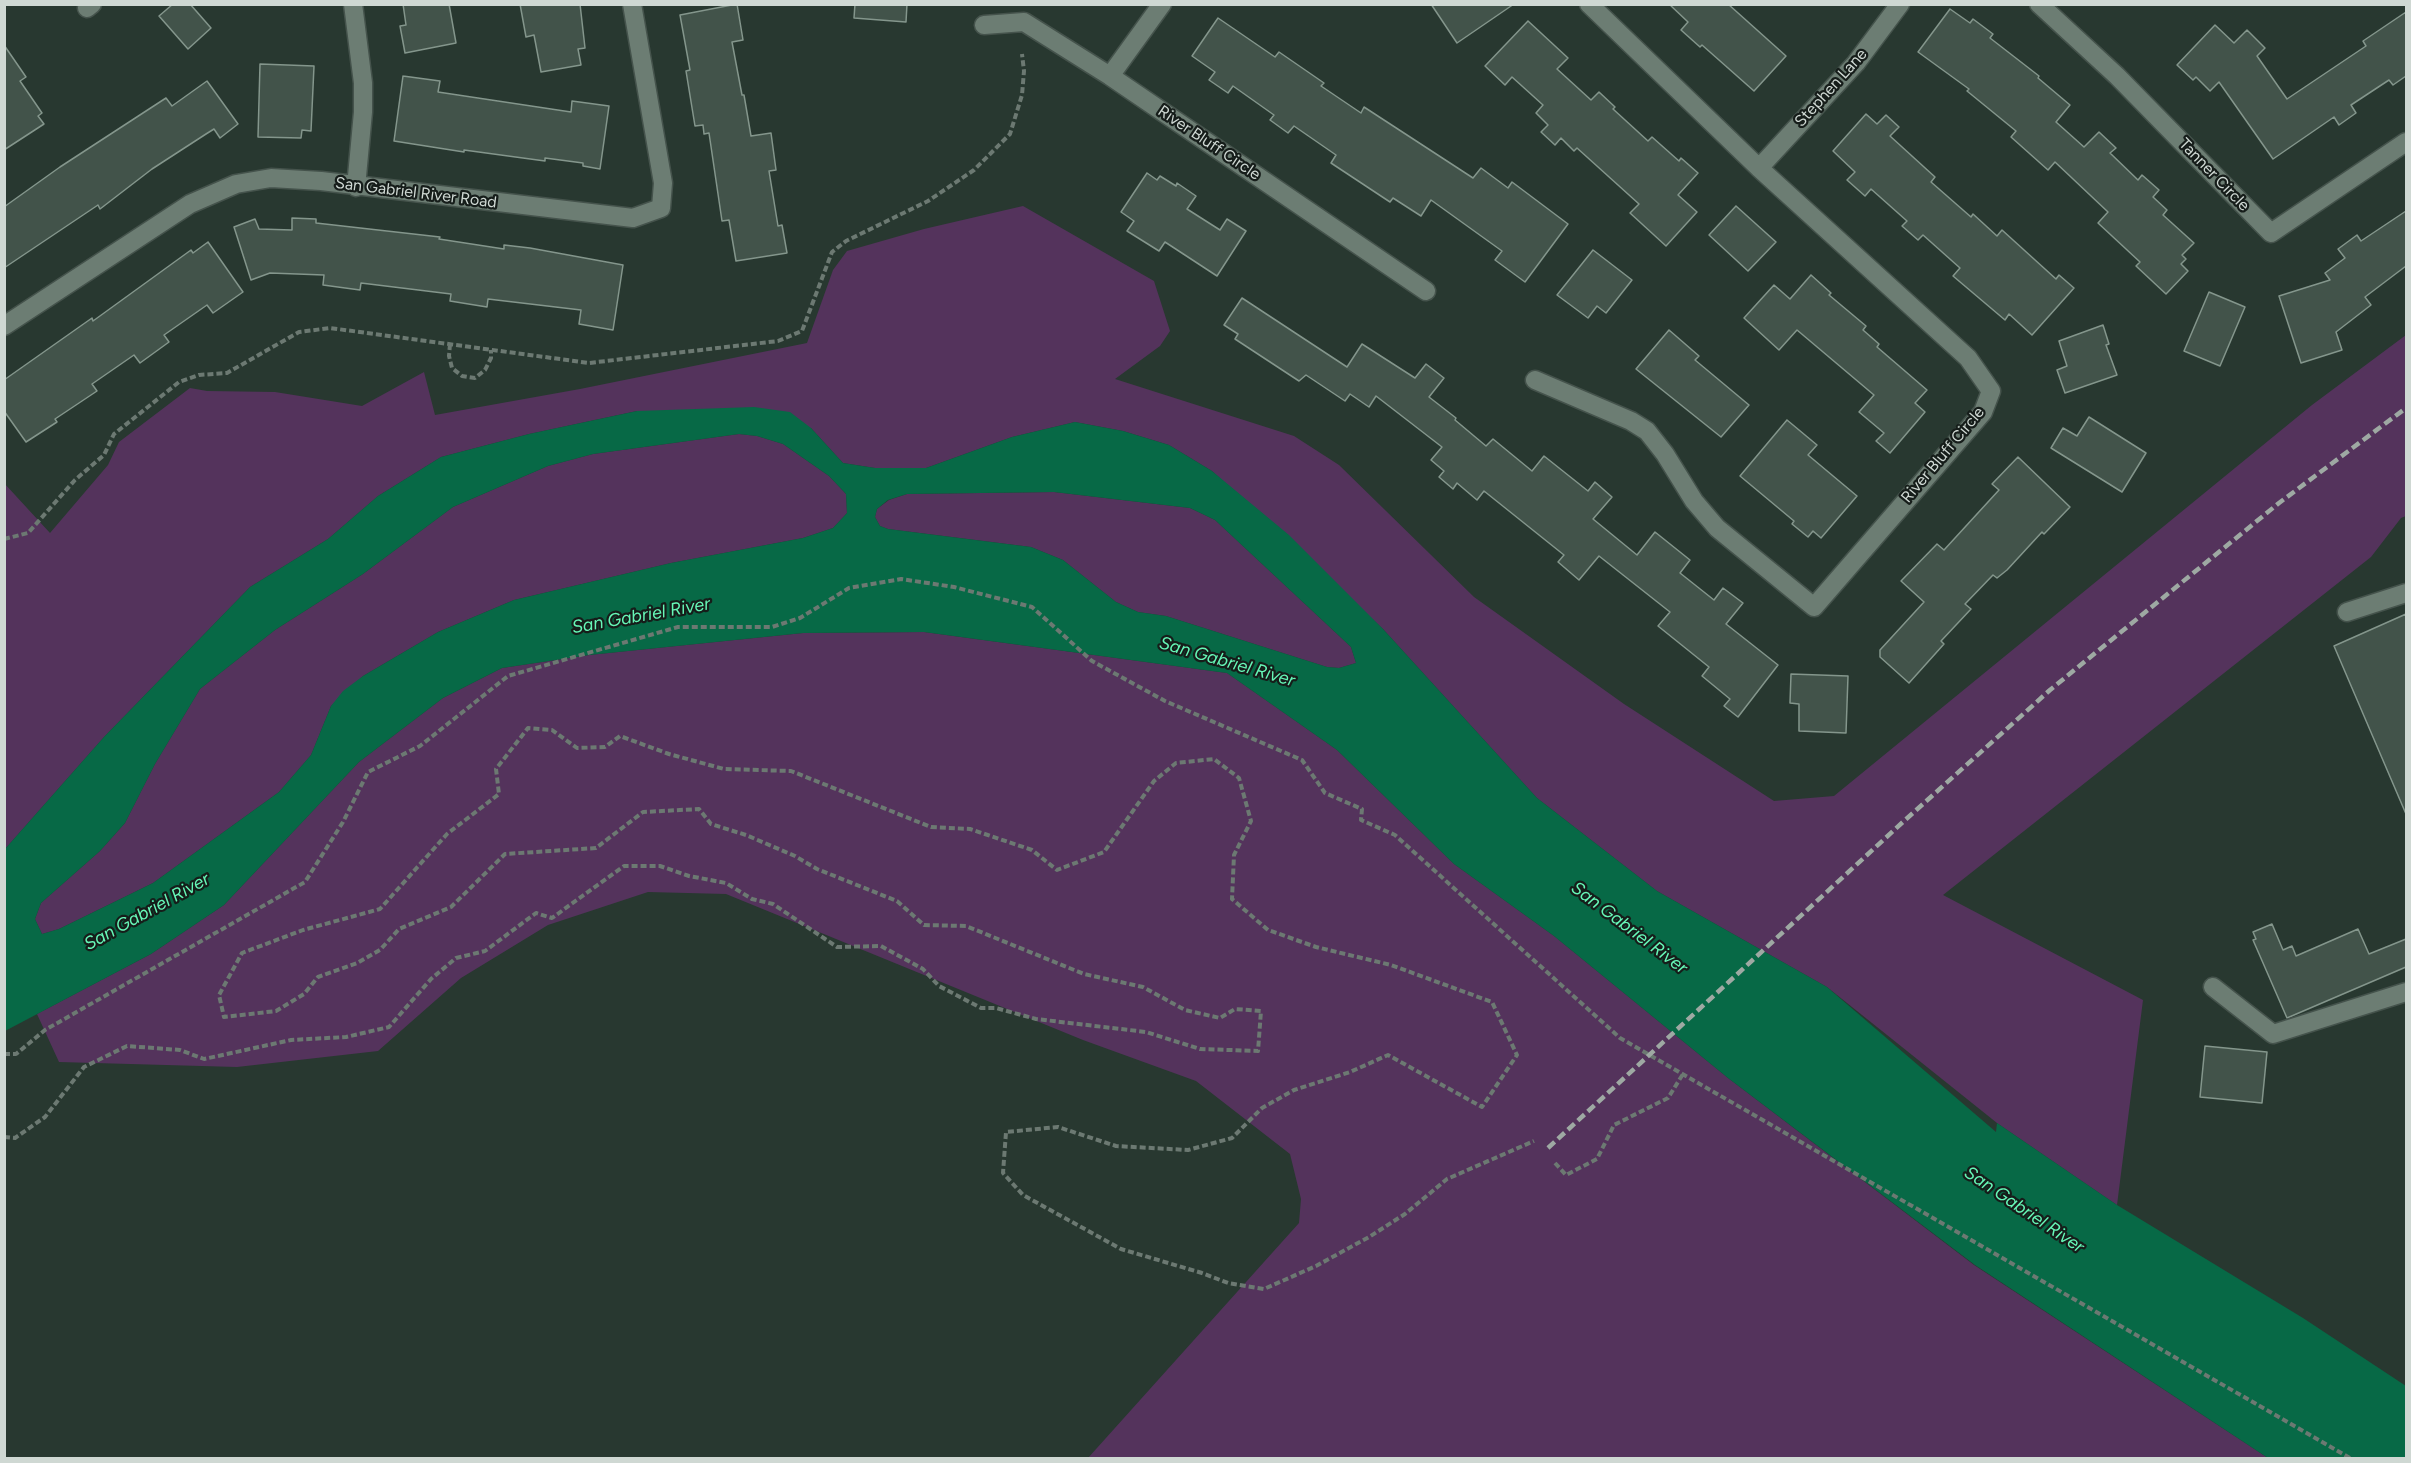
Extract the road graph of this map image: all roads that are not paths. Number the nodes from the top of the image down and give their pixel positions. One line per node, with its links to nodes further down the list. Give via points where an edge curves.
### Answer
1 (353, 4): 11 (street, via 363,83)
2 (632, 4): 11 (street, San Gabriel River Road, via 663,183 661,208 633,218)
3 (1162, 4): 8 (street)
4 (1589, 4): 10 (street, River Bluff Circle)
5 (1900, 4): 10 (street, Stephen Lane, via 1856,63)
6 (2039, 4): 9 (street, Tanner Circle, via 2117,76 2271,233)
7 (984, 25): 8 (street, River Bluff Circle, via 1024,22)
8 (1110, 75): 12 (street, River Bluff Circle)
9 (2406, 142)
10 (1759, 168): 14 (street, River Bluff Circle, via 1968,358 1991,391 1983,412 1814,607 1716,528 1647,431)
11 (356, 187): 13 (street, San Gabriel River Road, via 271,178 236,184 190,204)
12 (1426, 291)
13 (4, 326)
14 (1535, 380)
15 (2406, 593): 16 (street)
16 (2347, 612)
17 (2214, 987): 18 (street, via 2273,1034)
18 (2406, 992)

